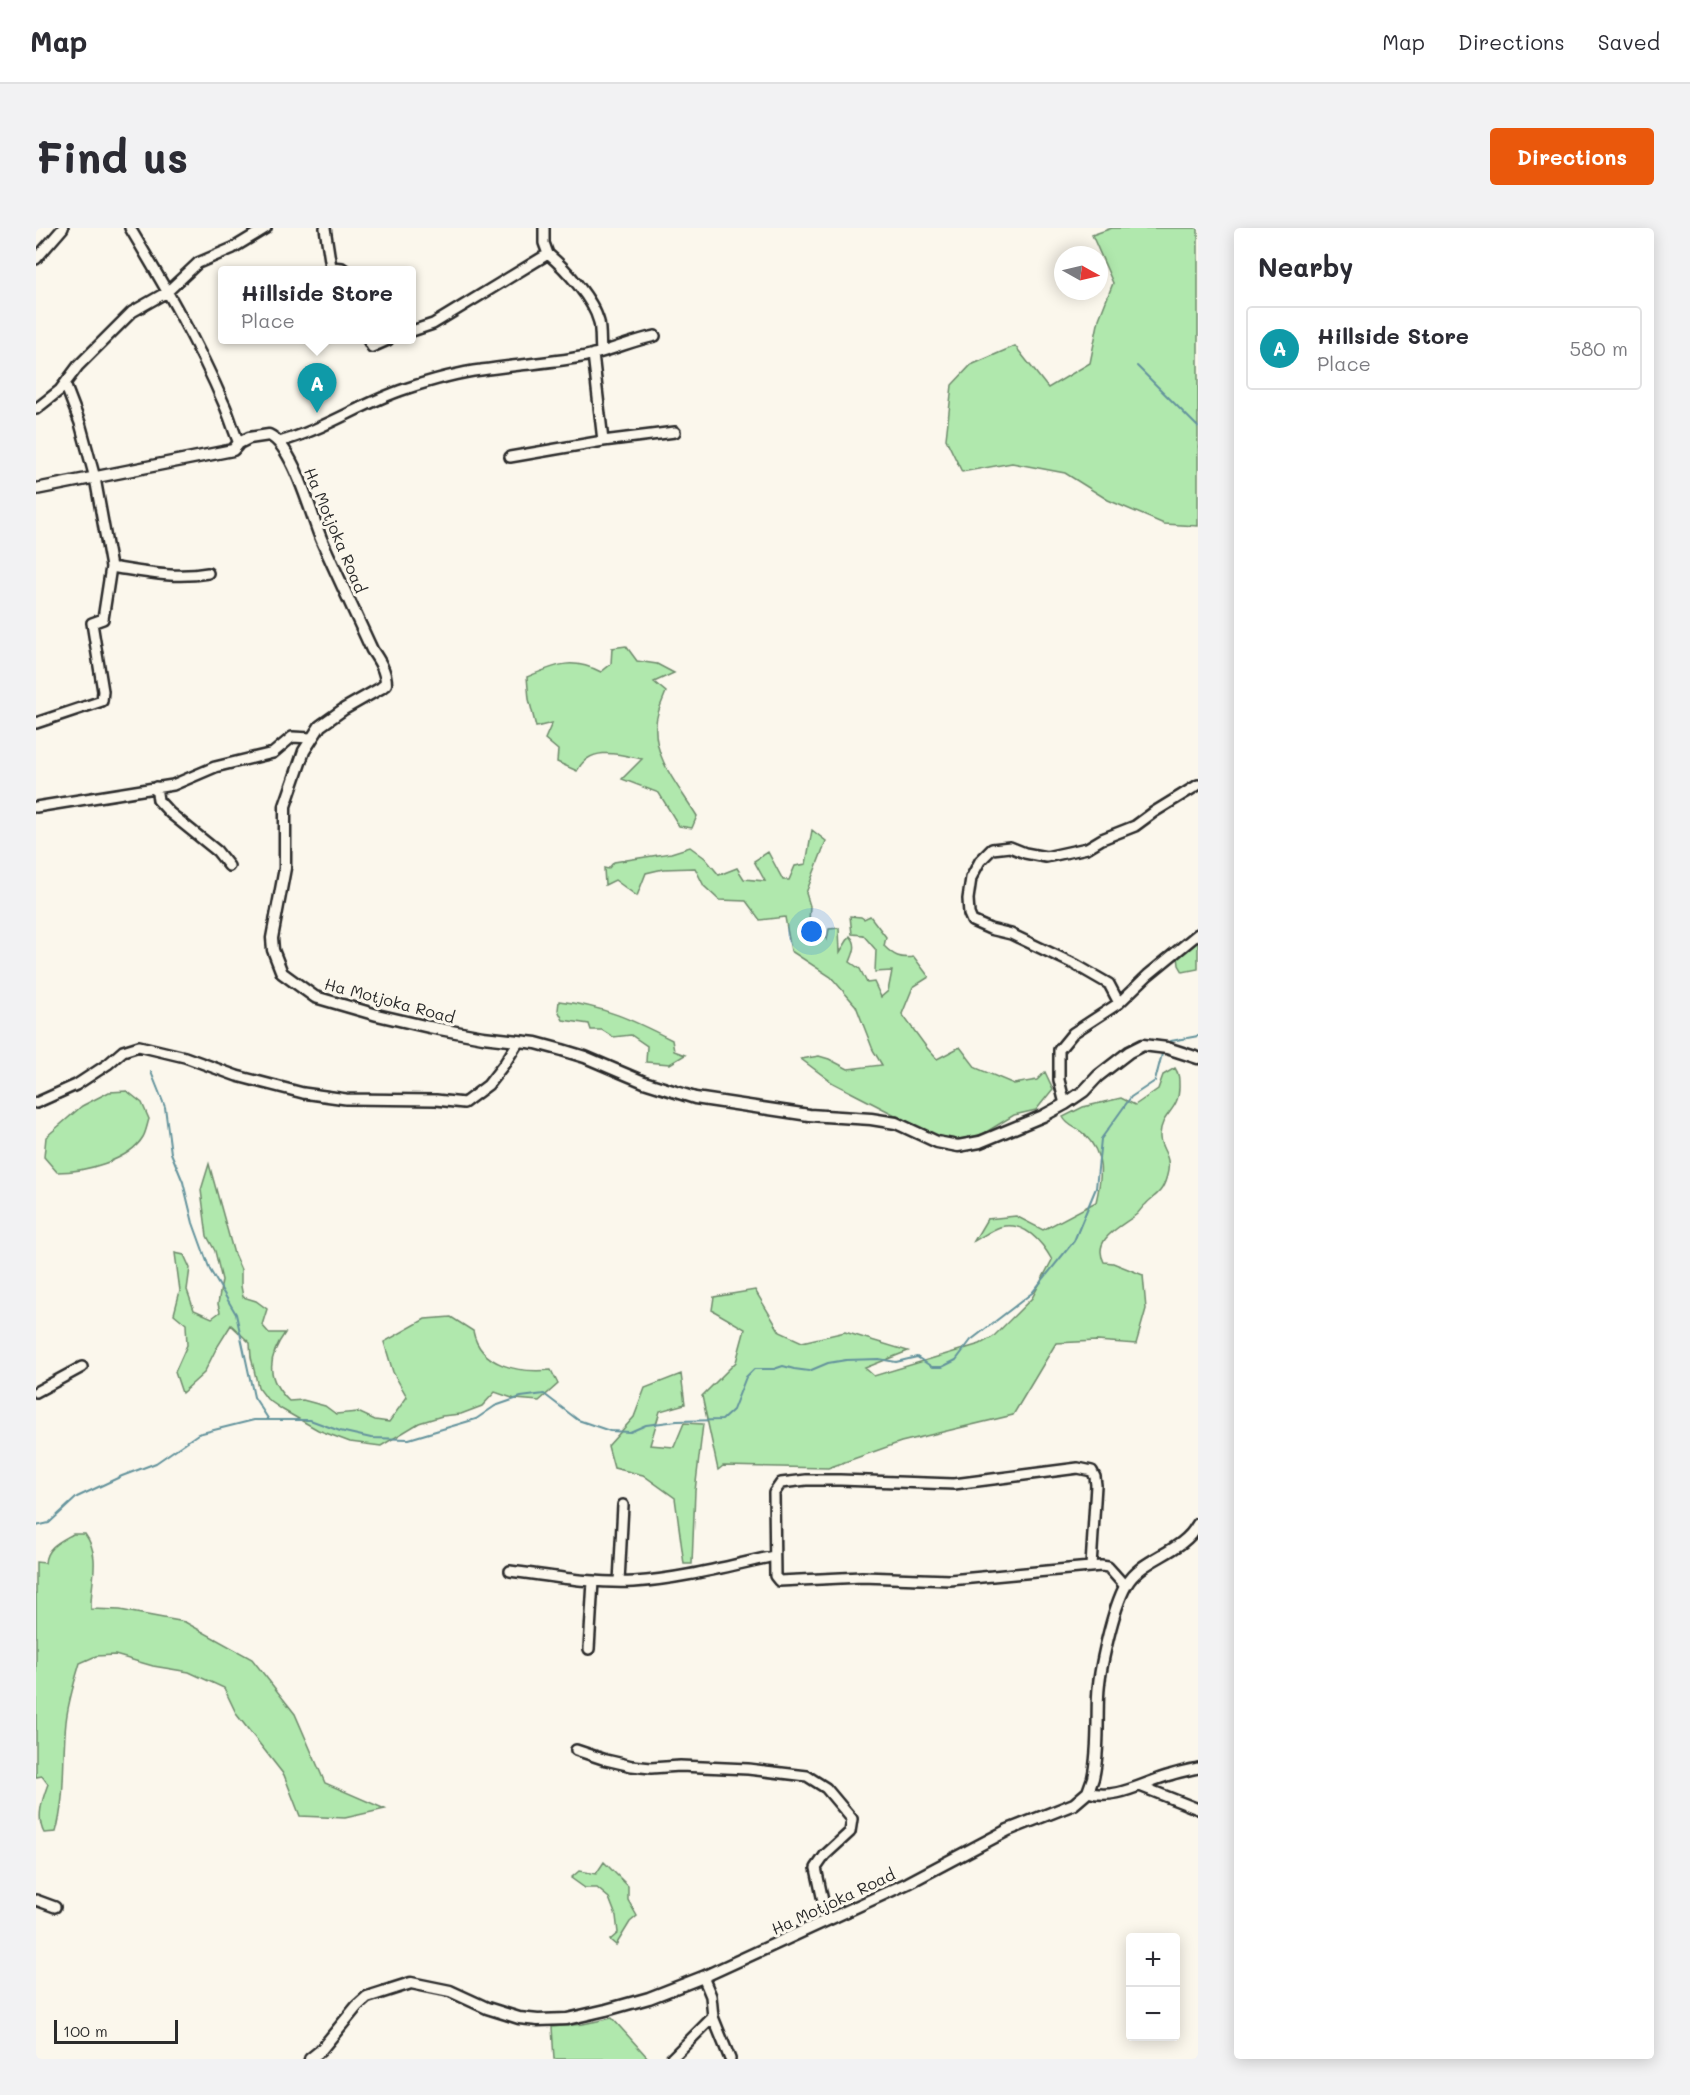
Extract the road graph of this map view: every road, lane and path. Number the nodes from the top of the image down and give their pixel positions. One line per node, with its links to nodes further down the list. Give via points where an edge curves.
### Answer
1 (63, 228): 7 (street)
2 (130, 228): 9 (street)
3 (266, 228): 9 (street, via 198,263)
4 (325, 228): 8 (street)
5 (544, 228): 6 (street)
6 (548, 254): 10 (street, via 443,318); 12 (street, via 592,305 598,322)
7 (36, 259)
8 (332, 266)
9 (168, 292): 13 (street, via 132,312); 18 (street, via 220,395)
10 (416, 329)
11 (655, 336): 12 (street)
12 (597, 353): 16 (street); 17 (street, via 481,370 405,389 304,436)
13 (65, 384): 14 (street); 20 (street)
14 (36, 409)
15 (675, 432): 16 (street)
16 (603, 441): 19 (street)
17 (279, 442): 18 (street, via 269,435); 25 (street, Ha Motjoka Road, via 300,478 321,540 386,678 381,688 329,718)
18 (239, 443): 20 (street, via 233,450)
19 (510, 458)
20 (95, 478): 21 (street); 22 (street)
21 (36, 489)
22 (111, 567): 23 (street, via 168,576); 24 (street, via 103,619 92,623 102,701)
23 (208, 573)
24 (36, 723)
25 (311, 738): 27 (street, via 292,736 273,753); 32 (street, Ha Motjoka Road, via 285,806 285,868 272,938 282,973 315,997 377,1015)
26 (1198, 784): 31 (street, via 1135,826 1087,848 1046,857 1010,847 992,849 971,878 968,899 972,921 1011,934 1076,965 1109,984)
27 (156, 787): 28 (street); 29 (street, via 158,800 170,813)
28 (36, 807)
29 (229, 866)
30 (1198, 934): 31 (street)
31 (1119, 1003): 35 (street, via 1073,1033 1059,1050 1059,1080)
32 (519, 1041): 34 (street, via 488,1084 464,1102 345,1099 303,1093 139,1046 123,1051 76,1085); 35 (street, Ha Motjoka Road, via 585,1057 695,1098 808,1115 872,1119 958,1146 980,1142)
33 (1198, 1058): 35 (street, Ha Motjoka Road, via 1143,1045 1128,1052)
34 (36, 1103)
35 (1065, 1104)
36 (82, 1367): 37 (street)
37 (36, 1392)
38 (623, 1505): 44 (street)
39 (1198, 1524): 45 (street, via 1186,1540 1137,1572)
40 (774, 1556): 41 (street, via 779,1581 862,1577 950,1580); 41 (street, via 774,1493 782,1483 807,1480 954,1484 1078,1468 1092,1471 1095,1477); 44 (street, via 681,1575)
41 (1091, 1566): 45 (street, via 1108,1567)
42 (510, 1571): 43 (street)
43 (593, 1581): 44 (street); 46 (street)
44 (619, 1582)
45 (1125, 1586): 50 (street, via 1101,1672 1095,1768)
46 (589, 1649)
47 (576, 1750): 54 (street, via 632,1766 748,1769 807,1776 826,1788 852,1819 850,1833 816,1868)
48 (1198, 1768): 49 (street)
49 (1140, 1786): 50 (street, via 1099,1796); 51 (street)
50 (1088, 1792): 54 (street, Ha Motjoka Road, via 1074,1804 1008,1830)
51 (1198, 1809)
52 (36, 1900): 53 (street)
53 (55, 1907)
54 (827, 1920): 55 (street, Ha Motjoka Road)
55 (704, 1977): 56 (street); 57 (street, Ha Motjoka Road, via 606,2010 567,2019 538,2020 487,2008 450,1990 411,1983 368,1997)
56 (713, 2017): 58 (street); 59 (street)
57 (310, 2059)
58 (671, 2059)
59 (730, 2059)

